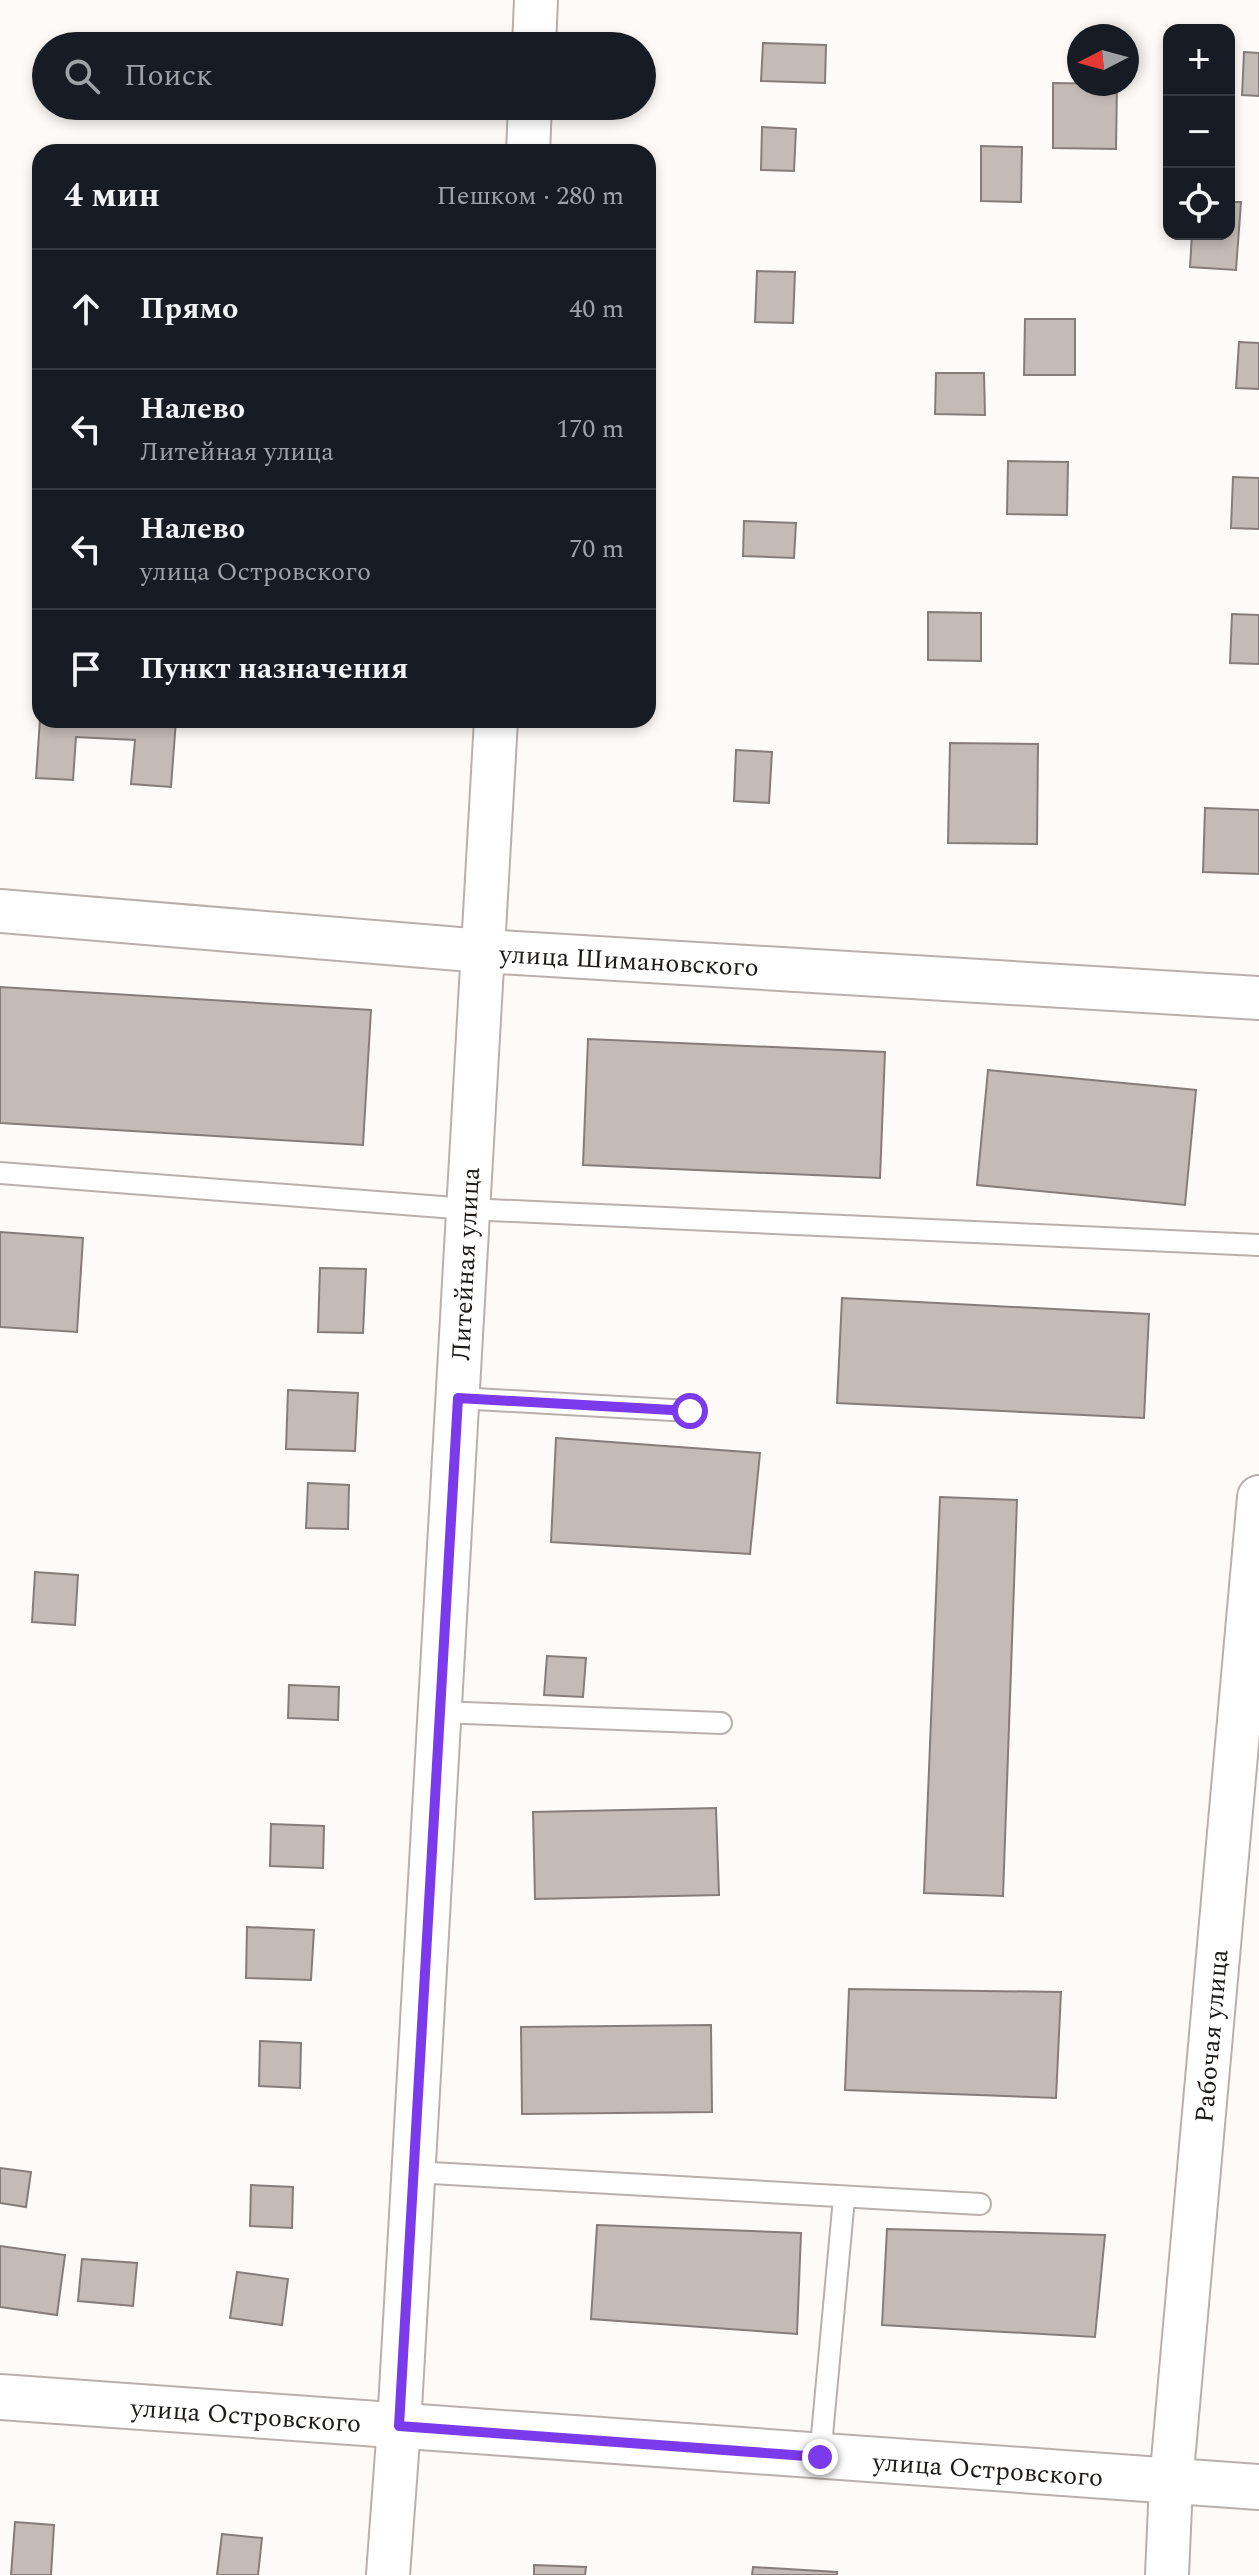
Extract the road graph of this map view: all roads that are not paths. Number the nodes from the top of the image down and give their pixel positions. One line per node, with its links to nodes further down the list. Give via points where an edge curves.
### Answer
1 (536, 0): 2 (street)
2 (535, 32)
3 (529, 120): 4 (street)
4 (528, 144)
5 (496, 728): 7 (street, Литейная улица)
6 (0, 911): 7 (street, улица Шимановского)
7 (483, 951): 8 (street, улица Шимановского); 10 (street, Литейная улица)
8 (1259, 998)
9 (0, 1173): 10 (lane)
10 (468, 1209): 11 (lane); 12 (street, Литейная улица)
11 (1259, 1245)
12 (458, 1398): 13 (lane); 15 (street, Литейная улица)
13 (690, 1411)
14 (1259, 1497): 23 (street, Рабочая улица)
15 (440, 1712): 16 (lane); 17 (street, Литейная улица)
16 (721, 1723)
17 (414, 2172): 18 (lane); 21 (street, Литейная улица)
18 (844, 2198): 19 (lane); 22 (lane)
19 (980, 2204)
20 (0, 2397): 21 (street, улица Островского)
21 (399, 2426): 22 (street, улица Островского); 25 (street, Литейная улица)
22 (820, 2457): 23 (street, улица Островского)
23 (1171, 2483): 24 (street, улица Островского); 26 (street, Рабочая улица)
24 (1259, 2487)
25 (388, 2575)
26 (1167, 2575)

